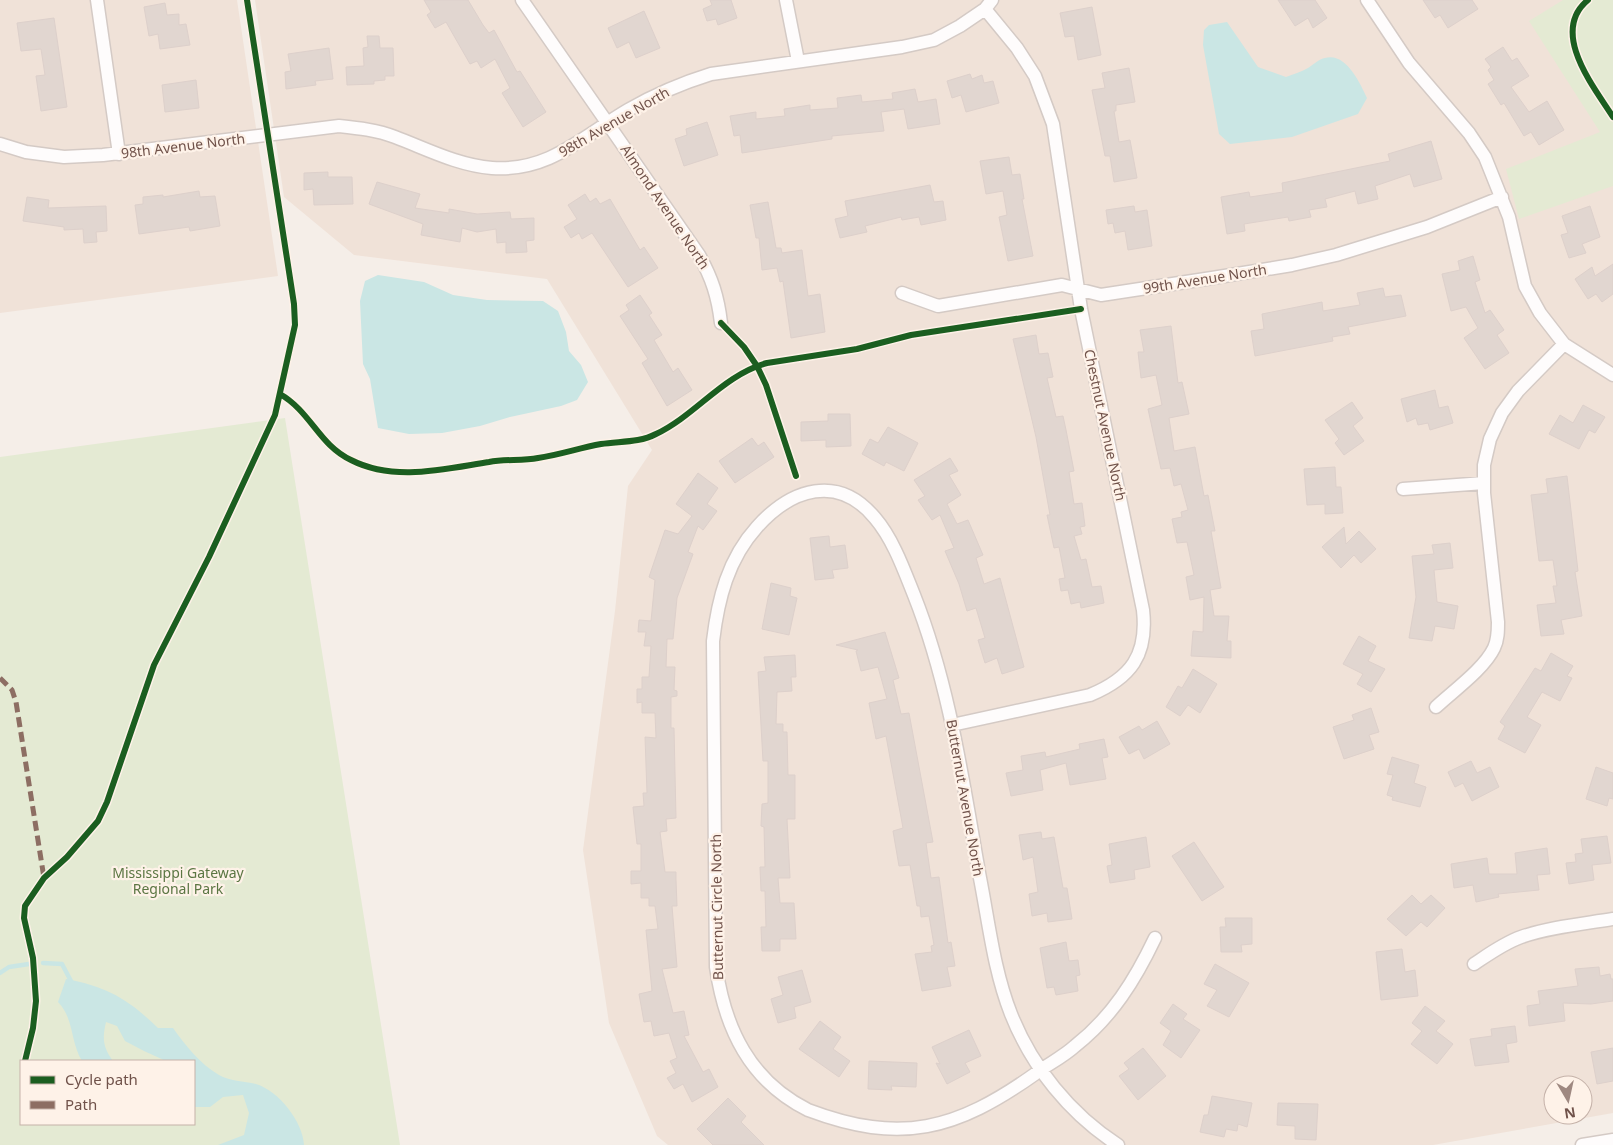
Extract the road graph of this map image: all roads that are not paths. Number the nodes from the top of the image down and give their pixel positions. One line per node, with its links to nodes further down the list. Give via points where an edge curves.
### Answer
1 (97, 0): 9 (street)
2 (522, 0): 7 (street, Almond Avenue North)
3 (786, 0): 6 (street)
4 (1367, 0): 10 (street, via 1409,63 1480,149)
5 (989, 5): 6 (street, 98th Avenue North, via 934,40); 11 (street, Chestnut Avenue North, via 1035,76 1053,124)
6 (798, 61): 7 (street, 98th Avenue North, via 711,74 654,95)
7 (607, 123): 9 (street, 98th Avenue North, via 567,151 544,161 493,168 466,164 394,136 339,126); 13 (street, Almond Avenue North, via 710,275 717,292)
8 (0, 144): 9 (street, 98th Avenue North, via 26,152 64,157)
9 (119, 154)
10 (1502, 197): 11 (street, 99th Avenue North, via 1379,243 1292,265 1101,295); 14 (street, via 1525,286 1540,314)
11 (1078, 290): 12 (street, 99th Avenue North, via 1062,285 938,306); 20 (street, Chestnut Avenue North, via 1146,632 1128,673 1110,687 1090,695)
12 (902, 293)
13 (721, 323)
14 (1564, 344): 15 (street); 16 (street, via 1518,391 1502,413 1490,439)
15 (1613, 376)
16 (1484, 483): 17 (street); 19 (street, via 1497,636 1486,661)
17 (1403, 489)
18 (788, 499): 20 (street, Butternut Avenue North, via 805,492 830,492 858,502 877,519 920,610 942,676); 24 (street, Butternut Circle North, via 765,518 742,546 724,583 713,641 716,967 728,1023 744,1054 767,1081 795,1103 859,1130 897,1134 932,1129 965,1119)
19 (1436, 707)
20 (952, 725): 24 (street, Butternut Avenue North, via 1003,992 1020,1033)
21 (1613, 919): 23 (street, via 1521,937)
22 (1155, 938): 24 (street, Butternut Circle North, via 1134,980 1115,1007 1076,1046)
23 (1474, 964)
24 (1042, 1069): 26 (street, Butternut Avenue North, via 1073,1109)
25 (1613, 1140): 27 (street)
26 (1118, 1145)
27 (1582, 1145)

